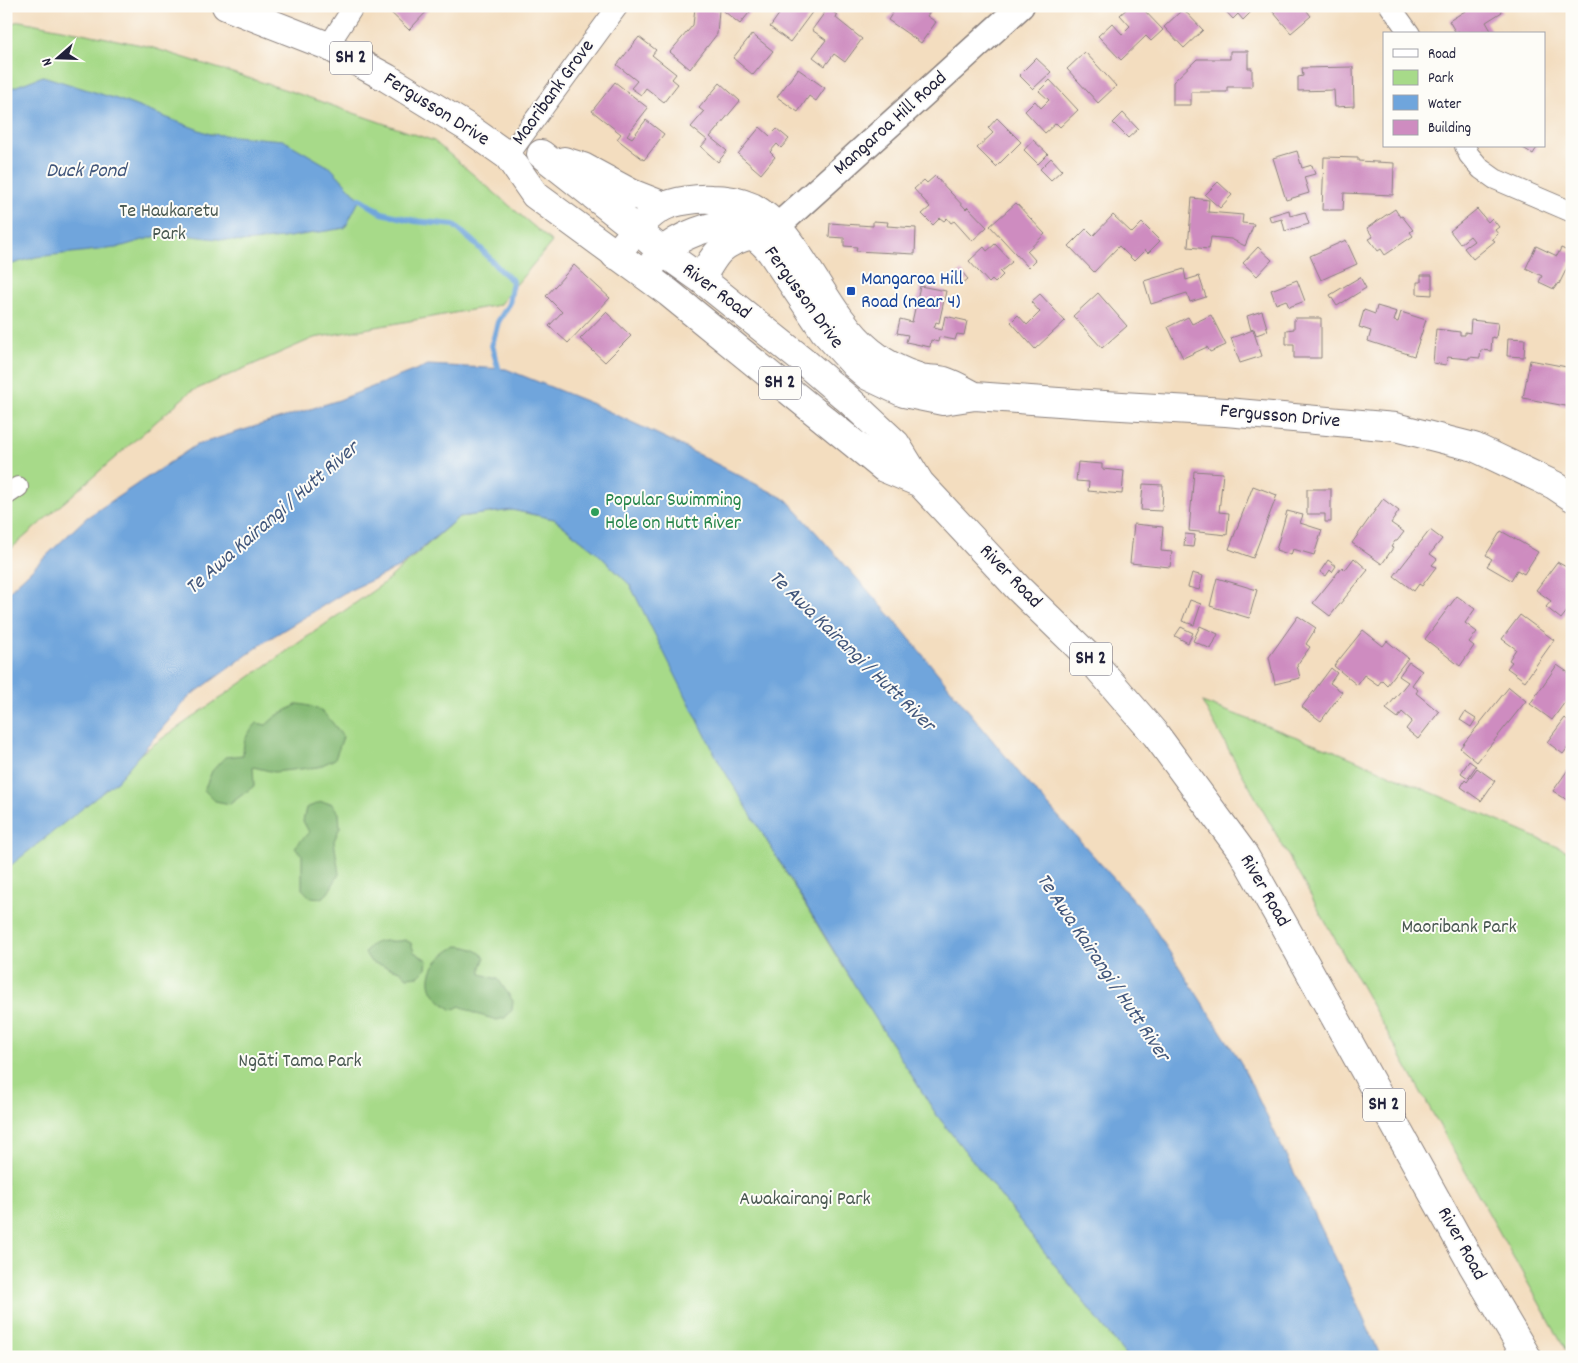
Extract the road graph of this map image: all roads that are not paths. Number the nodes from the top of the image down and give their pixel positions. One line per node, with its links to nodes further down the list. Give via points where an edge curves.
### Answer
1 (226, 6): 7 (main road, Fergusson Drive / SH 2)
2 (354, 6): 7 (street)
3 (618, 6): 10 (street, Maoribank Grove)
4 (1021, 6): 14 (street, Mangaroa Hill Road)
5 (1390, 6): 6 (street)
6 (1409, 32)
7 (328, 46): 10 (main road, Fergusson Drive / SH 2, via 387,78)
8 (1466, 148): 12 (street, via 1481,169 1495,179)
9 (541, 154): 10 (main road, Fergusson Drive); 11 (main road, via 583,167); 13 (main road, SH 2)
10 (508, 156): 16 (main road, Fergusson Drive / SH 2, via 535,195)
11 (664, 206): 13 (main road, Fergusson Drive); 14 (main road, Fergusson Drive, via 704,198 739,202 767,217)
12 (1572, 212)
13 (637, 230): 15 (main road, River Road / SH 2); 16 (main road, Fergusson Drive)
14 (764, 234): 15 (main road, Fergusson Drive, via 734,226 718,226 677,241); 18 (main road, via 736,239 723,246); 20 (main road, Fergusson Drive, via 771,252 824,331 868,376 904,393 943,401 974,396 1226,412 1395,427 1474,448)
15 (663, 252): 17 (main road, Fergusson Drive); 18 (main road, River Road / SH 2)
16 (615, 255): 17 (main road, Fergusson Drive / SH 2)
17 (644, 275): 19 (main road, River Road / SH 2, via 884,468)
18 (701, 279): 19 (main road, River Road / SH 2, via 801,359 896,444)
19 (920, 483): 21 (main road, River Road / SH 2, via 1019,589 1087,655 1156,735 1243,853)
20 (1572, 496)
21 (1527, 1357)

